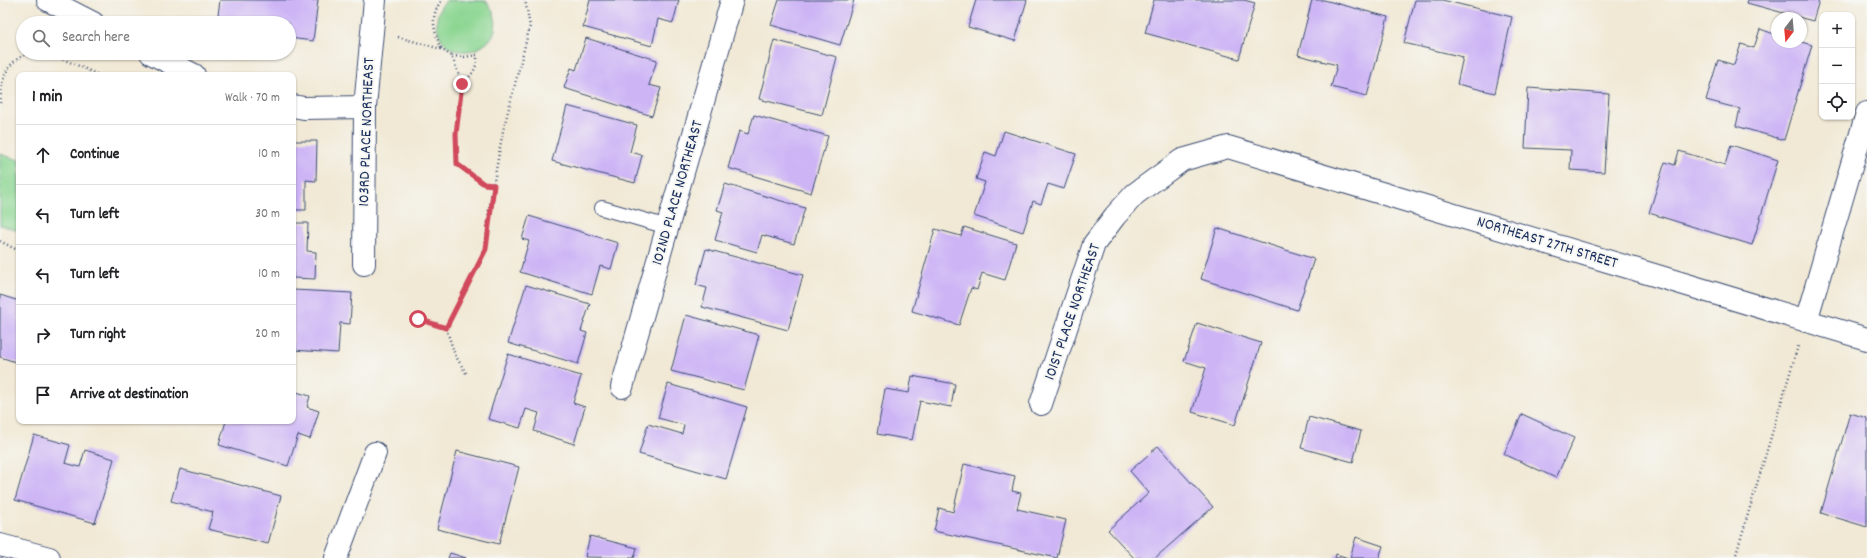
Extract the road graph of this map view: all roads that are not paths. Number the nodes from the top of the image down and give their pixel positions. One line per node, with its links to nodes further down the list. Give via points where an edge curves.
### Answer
1 (48, 0): 4 (street)
2 (375, 0): 8 (street, 103RD PLACE NORTHEAST)
3 (732, 0): 12 (street, 102ND PLACE NORTHEAST)
4 (79, 16)
5 (165, 60): 6 (street)
6 (188, 72)
7 (296, 107): 8 (street)
8 (365, 107): 13 (street, 103RD PLACE NORTHEAST)
9 (1867, 113): 14 (street)
10 (1228, 148): 14 (street, NORTHEAST 27TH STREET); 17 (street, 101ST PLACE NORTHEAST, via 1182,160 1135,194 1094,244)
11 (602, 208): 12 (lane)
12 (668, 227): 16 (street, 102ND PLACE NORTHEAST)
13 (364, 264)
14 (1806, 321): 15 (street, NORTHEAST 27TH STREET)
15 (1867, 339)
16 (622, 387)
17 (1041, 404)
18 (375, 453): 21 (street)
19 (0, 545): 20 (street)
20 (49, 558)
21 (336, 558)

